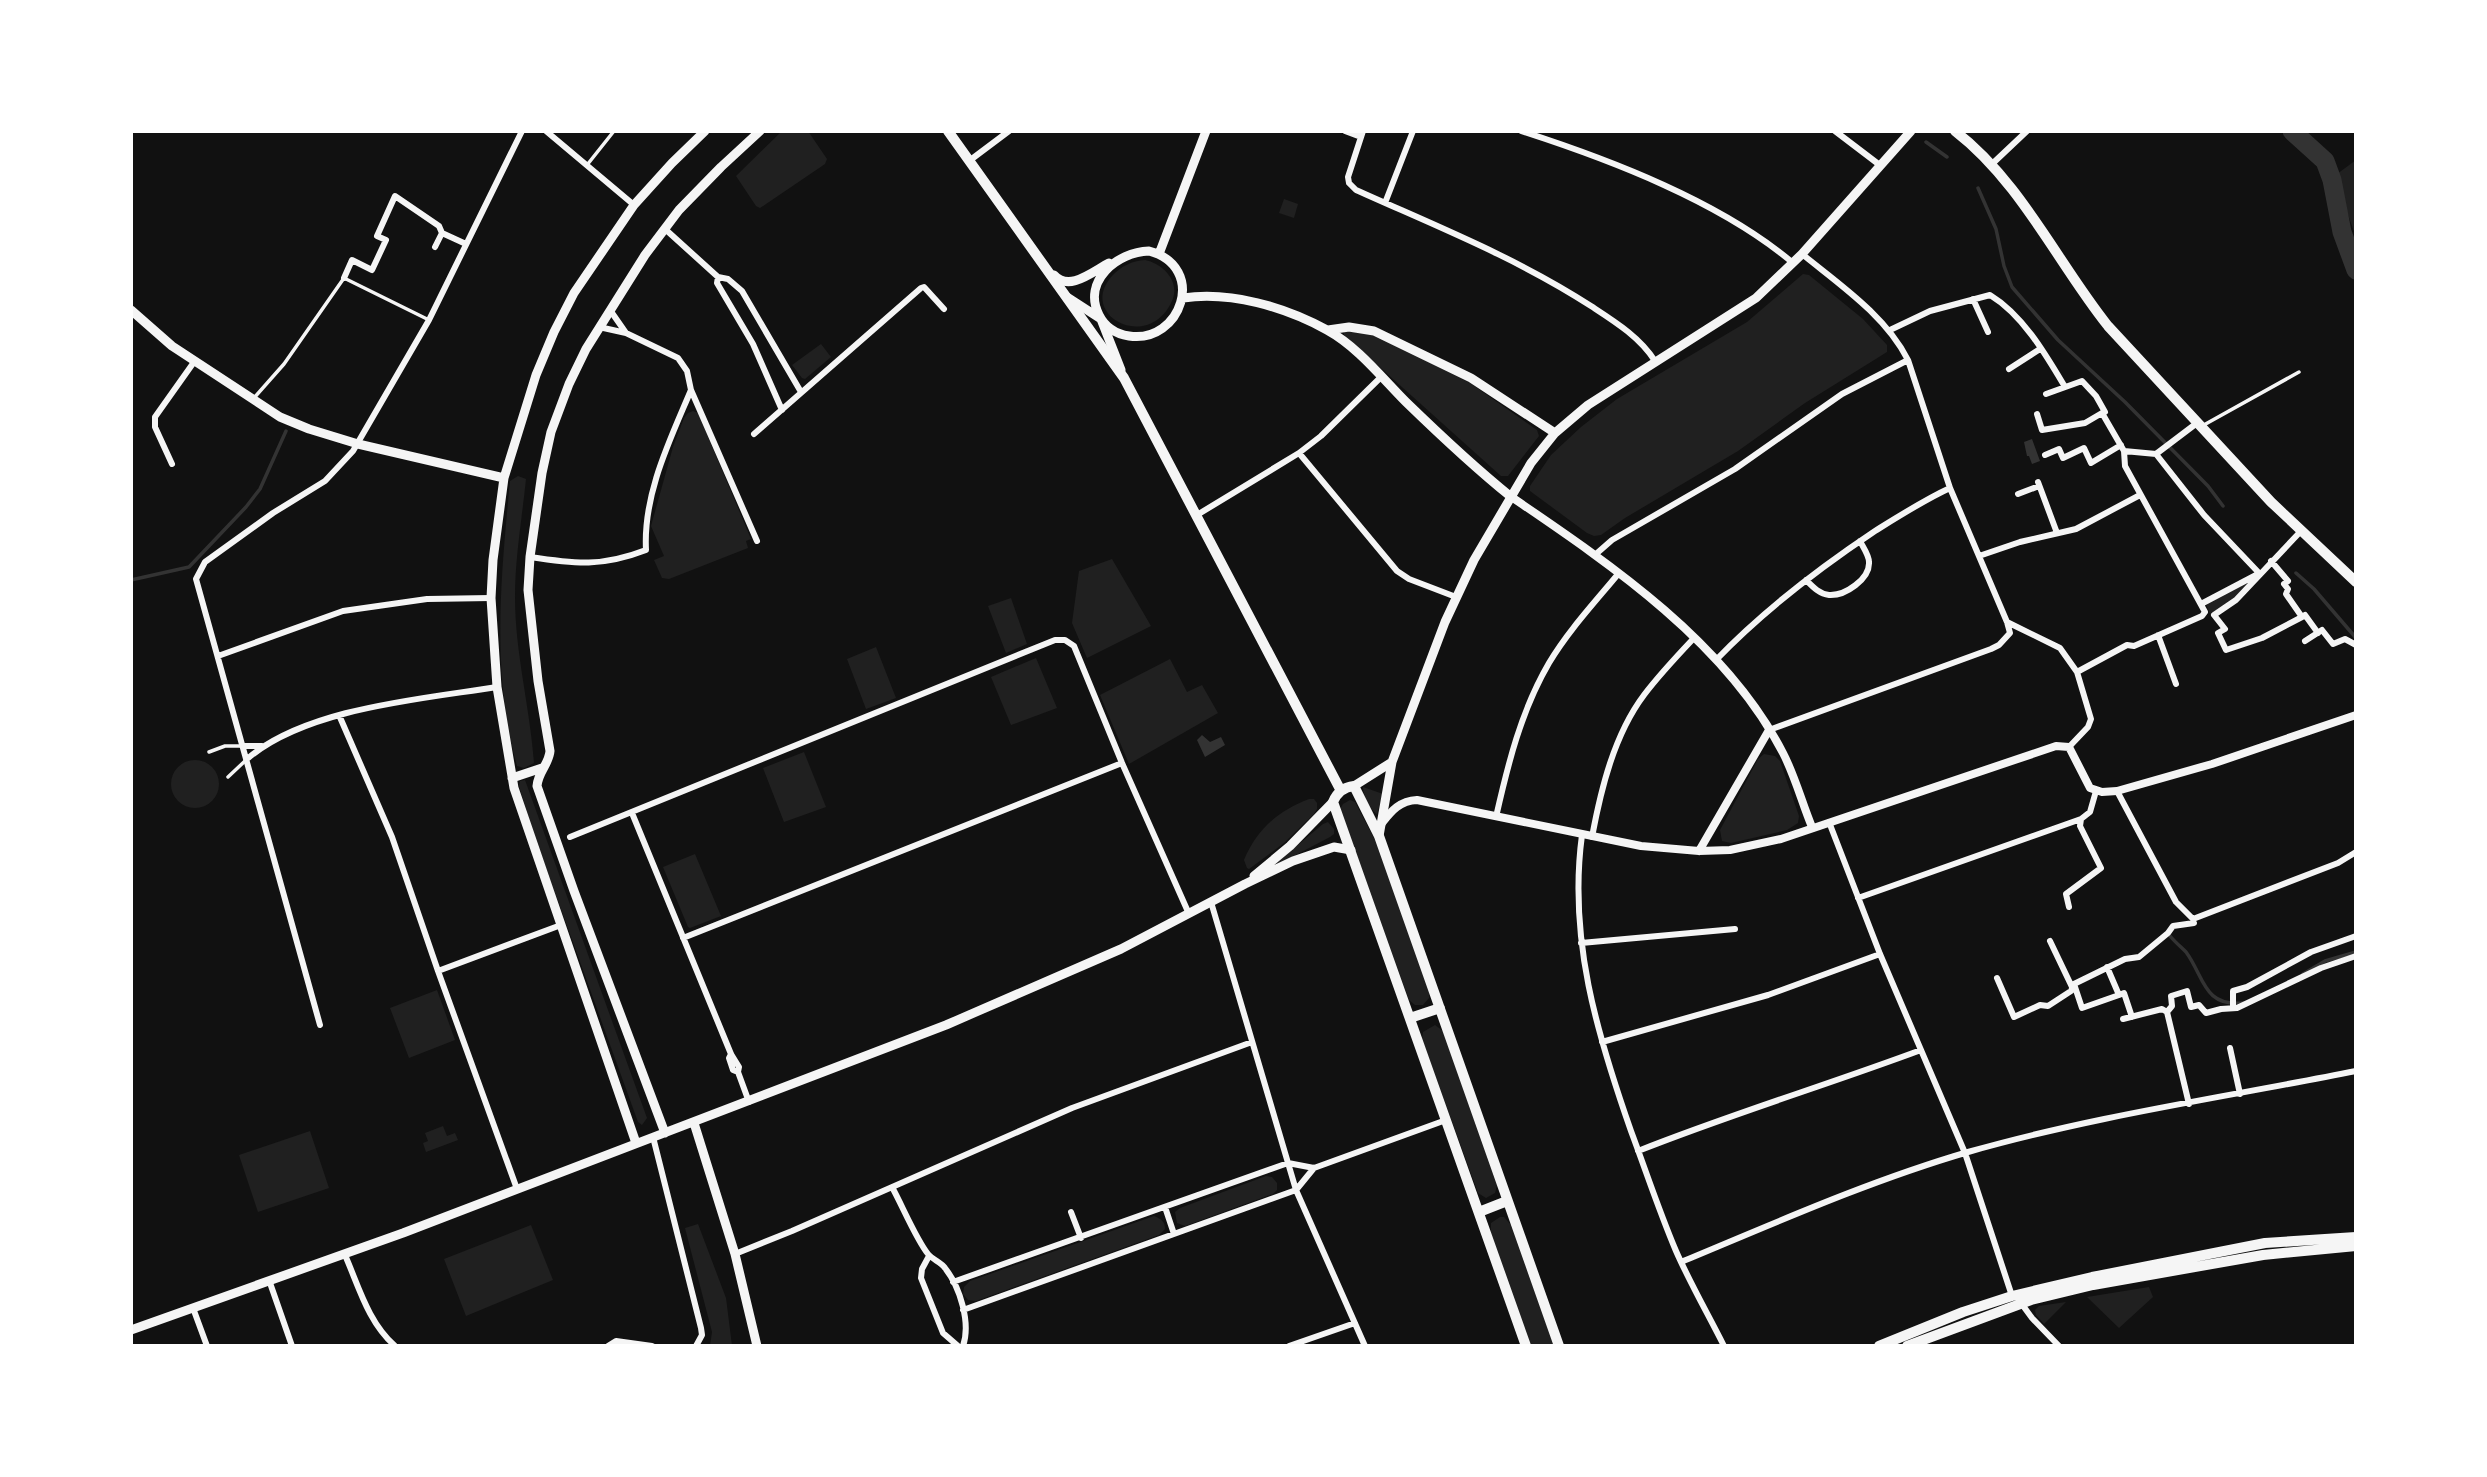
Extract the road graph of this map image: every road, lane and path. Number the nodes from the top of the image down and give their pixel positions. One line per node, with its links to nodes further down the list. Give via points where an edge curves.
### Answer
1 (522, 131): 25 (street)
2 (546, 131): 19 (street)
3 (614, 131): 19 (lane)
4 (705, 131): 22 (main road)
5 (948, 131): 17 (main road)
6 (1009, 131): 17 (street)
7 (1206, 131): 27 (main road)
8 (1345, 131): 16 (street)
9 (1413, 131): 21 (street)
10 (1521, 131): 31 (street, via 1675,192 1737,223)
11 (1835, 131): 20 (street)
12 (1911, 131): 20 (main road)
13 (1955, 131): 18 (main road)
14 (2027, 131): 18 (street)
15 (759, 132): 23 (main road)
16 (1362, 134): 21 (street, via 1349,183)
17 (968, 161): 30 (main road)
18 (1991, 164): 65 (main road, via 2083,295)
19 (587, 165): 22 (street)
20 (1881, 166): 28 (main road)
21 (1385, 203): 51 (street, via 1490,249 1569,291 1626,330)
22 (634, 205): 76 (main road, via 574,293 554,332)
23 (664, 229): 32 (street); 40 (main road)
24 (442, 233): 25 (street); 26 (street); 33 (street, via 439,226 396,196 377,236 387,240 372,270 352,260)
25 (466, 244): 43 (street)
26 (435, 247)
27 (1159, 254): 29 (main road, via 1139,251); 35 (main road, via 1179,271)
28 (1802, 254): 31 (main road); 46 (street)
29 (1115, 260): 30 (main road, via 1069,283 1060,282); 42 (main road, via 1096,289)
30 (1041, 261): 34 (main road)
31 (1793, 263): 51 (main road, via 1735,313)
32 (718, 276): 37 (street, via 732,282); 41 (street, via 717,283)
33 (344, 278): 43 (lane); 61 (lane)
34 (1065, 296): 42 (main road); 56 (main road)
35 (1183, 298): 42 (main road, via 1171,320 1144,335 1122,335); 45 (main road, via 1236,298)
36 (1973, 299): 46 (street); 47 (street); 49 (street, via 1990,295 1997,299)
37 (748, 301): 41 (street); 59 (street)
38 (944, 309): 59 (street, via 921,288)
39 (131, 310): 52 (main road)
40 (610, 310): 44 (main road); 48 (street)
41 (734, 311): 62 (street)
42 (1101, 319): 56 (main road)
43 (429, 320): 68 (street)
44 (599, 327): 48 (street); 88 (main road, via 569,384 551,432)
45 (1328, 330): 55 (main road); 66 (main road, via 1359,327 1384,335 1471,378)
46 (1890, 330): 50 (street)
47 (1988, 332)
48 (626, 333): 58 (street, via 678,358)
49 (2040, 349): 53 (street); 57 (street)
50 (1908, 360): 77 (street); 86 (street, via 1842,394 1735,469)
51 (1655, 361): 66 (main road)
52 (194, 362): 61 (main road); 75 (street, via 155,416 158,435)
53 (2009, 369)
54 (2298, 372): 65 (lane)
55 (1381, 377): 70 (street); 80 (main road)
56 (1124, 378): 81 (main road)
57 (2065, 387): 60 (street); 63 (street, via 2083,382 2096,396)
58 (691, 390): 84 (street); 88 (street, via 658,475 648,511 646,550 596,564)
59 (801, 392): 62 (street)
60 (2046, 394)
61 (252, 401): 68 (main road, via 309,429)
62 (782, 410): 67 (street)
63 (2102, 413): 64 (street, via 2085,423 2042,430); 69 (street)
64 (2037, 414)
65 (2198, 425): 72 (street); 82 (main road)
66 (1555, 433): 80 (main road)
67 (754, 434)
68 (358, 444): 76 (main road); 104 (street, via 325,481 273,513 200,569 197,579)
69 (2123, 448): 71 (street); 73 (street, via 2091,463 2084,448 2063,458 2059,449); 74 (street)
70 (1299, 453): 81 (street); 94 (street, via 1397,571)
71 (2137, 454): 72 (street); 74 (street)
72 (2156, 454): 91 (street, via 2204,515)
73 (2045, 455)
74 (2124, 462): 79 (street)
75 (172, 464)
76 (504, 478): 95 (main road)
77 (1950, 488): 85 (street); 87 (street)
78 (2018, 495): 83 (street, via 2038,484)
79 (2140, 495): 83 (street, via 2076,529); 96 (street)
80 (1510, 496): 86 (street); 94 (main road)
81 (1197, 516): 123 (main road)
82 (2301, 531): 89 (street); 93 (main road)
83 (2057, 533): 87 (street)
84 (757, 541)
85 (1860, 541): 92 (street); 92 (street, via 1870,559 1867,571 1854,586 1829,595)
86 (1595, 554): 90 (street)
87 (1979, 556): 98 (street)
88 (530, 557): 119 (main road, via 528,590 550,751)
89 (2271, 561): 91 (street); 97 (street, via 2288,582 2284,584 2286,594)
90 (1619, 573): 101 (street); 128 (street, via 1540,680 1518,732)
91 (2259, 573): 96 (street); 97 (street, via 2236,600 2214,615 2225,629 2218,633 2226,650)
92 (1805, 580): 105 (street)
93 (2356, 582)
94 (1456, 597): 117 (main road)
95 (491, 598): 104 (street, via 427,599 343,611); 108 (main road)
96 (2201, 604): 100 (street, via 2202,616)
97 (2302, 617): 99 (street, via 2305,615)
98 (2007, 622): 106 (street, via 2060,648); 111 (street, via 2010,633 2000,645)
99 (2318, 633): 102 (street); 103 (street, via 2322,630 2333,644 2345,639)
100 (2158, 635): 106 (street, via 2127,645); 107 (street)
101 (1694, 638): 105 (street); 134 (street, via 1643,695 1628,722)
102 (2305, 640)
103 (2356, 645)
104 (218, 656): 112 (street)
105 (1716, 660): 111 (street)
106 (2077, 672): 114 (street, via 2091,719)
107 (2176, 684)
108 (497, 687): 109 (street); 121 (main road)
109 (339, 715): 113 (street); 154 (street, via 392,837)
110 (2356, 715): 125 (street)
111 (1769, 730): 132 (street); 137 (street)
112 (243, 746): 113 (street); 115 (lane); 116 (street)
113 (262, 746): 116 (street)
114 (2069, 747): 124 (street, via 2085,780); 130 (street, via 2050,747)
115 (209, 752)
116 (247, 759): 120 (lane); 164 (street)
117 (1392, 762): 122 (main road); 131 (main road)
118 (1122, 763): 127 (street, via 1074,646 1055,640); 143 (street); 148 (street)
119 (542, 768): 121 (main road); 175 (main road, via 538,777 541,798)
120 (228, 777)
121 (512, 778): 145 (main road)
122 (1354, 786): 123 (main road); 133 (main road)
123 (1341, 791): 126 (main road)
124 (2096, 791): 125 (street); 129 (street, via 2090,811)
125 (2117, 791): 144 (street, via 2176,902)
126 (1332, 802): 136 (main road); 139 (main road)
127 (632, 813): 135 (street); 148 (street)
128 (1496, 817): 131 (street, via 1417,800 1399,805); 134 (street)
129 (2081, 819): 140 (street); 142 (street, via 2080,827 2102,866 2066,894)
130 (1829, 822): 132 (street); 140 (street)
131 (1382, 823): 133 (main road)
132 (1812, 827): 137 (street, via 1730,850)
133 (1379, 836): 159 (main road)
134 (1587, 836): 137 (street); 150 (street, via 1577,898)
135 (570, 837)
136 (1351, 850): 139 (main road, via 1318,852); 162 (main road)
137 (1699, 851)
138 (2356, 852): 144 (street)
139 (1245, 884): 141 (main road)
140 (1858, 898): 151 (street)
141 (1211, 902): 143 (main road); 165 (street)
142 (2070, 907)
143 (1189, 914): 171 (main road, via 988,1008)
144 (2193, 921): 153 (street, via 2173,926 2139,957)
145 (561, 925): 154 (street); 177 (main road)
146 (1735, 929): 150 (street)
147 (2356, 936): 158 (street, via 2293,960 2233,991)
148 (683, 938): 171 (street)
149 (2050, 941): 156 (street)
150 (1581, 943): 166 (street)
151 (1880, 954): 166 (street, via 1768,995); 168 (street)
152 (2356, 956): 158 (street, via 2237,1008)
153 (2107, 967): 156 (street); 157 (street)
154 (438, 971): 183 (street)
155 (1997, 978): 156 (street, via 2014,1017 2048,1006)
156 (2073, 985): 157 (street, via 2081,1008)
157 (2119, 995): 161 (street, via 2124,993)
158 (2233, 1005): 160 (street, via 2206,1013 2199,1005 2191,1007 2187,991 2171,996)
159 (1440, 1008): 162 (main road); 185 (main road)
160 (2167, 1012): 161 (street, via 2162,1009); 172 (street)
161 (2132, 1017): 163 (street)
162 (1410, 1018): 173 (main road)
163 (2123, 1019)
164 (320, 1025)
165 (1252, 1042): 180 (street); 182 (street, via 1072,1108)
166 (1602, 1042): 178 (street)
167 (2230, 1048): 170 (street)
168 (1921, 1050): 178 (street); 179 (street)
169 (2356, 1071): 170 (street)
170 (2240, 1094): 172 (street)
171 (749, 1102): 174 (main road)
172 (2189, 1104): 179 (street)
173 (1446, 1120): 181 (street); 188 (main road)
174 (694, 1123): 175 (main road); 193 (main road)
175 (665, 1133): 176 (main road)
176 (653, 1137): 177 (main road); 211 (street, via 701,1328)
177 (636, 1143): 183 (main road)
178 (1639, 1151): 196 (street)
179 (1965, 1153): 196 (street, via 1821,1204); 199 (street)
180 (1288, 1163): 181 (street); 184 (street); 186 (street)
181 (1314, 1168): 184 (street)
182 (892, 1186): 193 (street); 195 (street)
183 (517, 1189): 194 (main road)
184 (1296, 1190): 189 (street); 203 (street)
185 (1507, 1201): 188 (main road); 217 (main road)
186 (1165, 1208): 189 (street); 191 (street)
187 (1071, 1212): 191 (street)
188 (1479, 1212): 216 (main road)
189 (1174, 1234): 202 (street)
190 (2356, 1237): 199 (main road, via 2264,1243)
191 (1080, 1238): 198 (street)
192 (2356, 1246): 200 (main road, via 2263,1255 2093,1285)
193 (735, 1254): 212 (main road)
194 (345, 1255): 197 (main road); 208 (street, via 370,1315)
195 (929, 1256): 198 (street, via 945,1267); 213 (street, via 921,1278 943,1334)
196 (1681, 1262): 218 (street)
197 (269, 1280): 201 (main road); 207 (street)
198 (953, 1282): 202 (street)
199 (2012, 1296): 205 (main road)
200 (2021, 1303): 205 (main road); 221 (street)
201 (193, 1308): 204 (main road); 206 (street)
202 (963, 1310): 213 (street, via 966,1337)
203 (1355, 1323): 214 (street); 215 (street)
204 (131, 1329)
205 (1921, 1338): 219 (main road); 220 (main road)
206 (207, 1346)
207 (292, 1346)
208 (395, 1346)
209 (608, 1346): 210 (street, via 616,1341)
210 (652, 1346)
211 (696, 1346)
212 (758, 1346)
213 (960, 1346)
214 (1289, 1346)
215 (1365, 1346)
216 (1526, 1346)
217 (1559, 1346)
218 (1724, 1346)
219 (1880, 1346)
220 (1906, 1346)
221 (2059, 1346)

